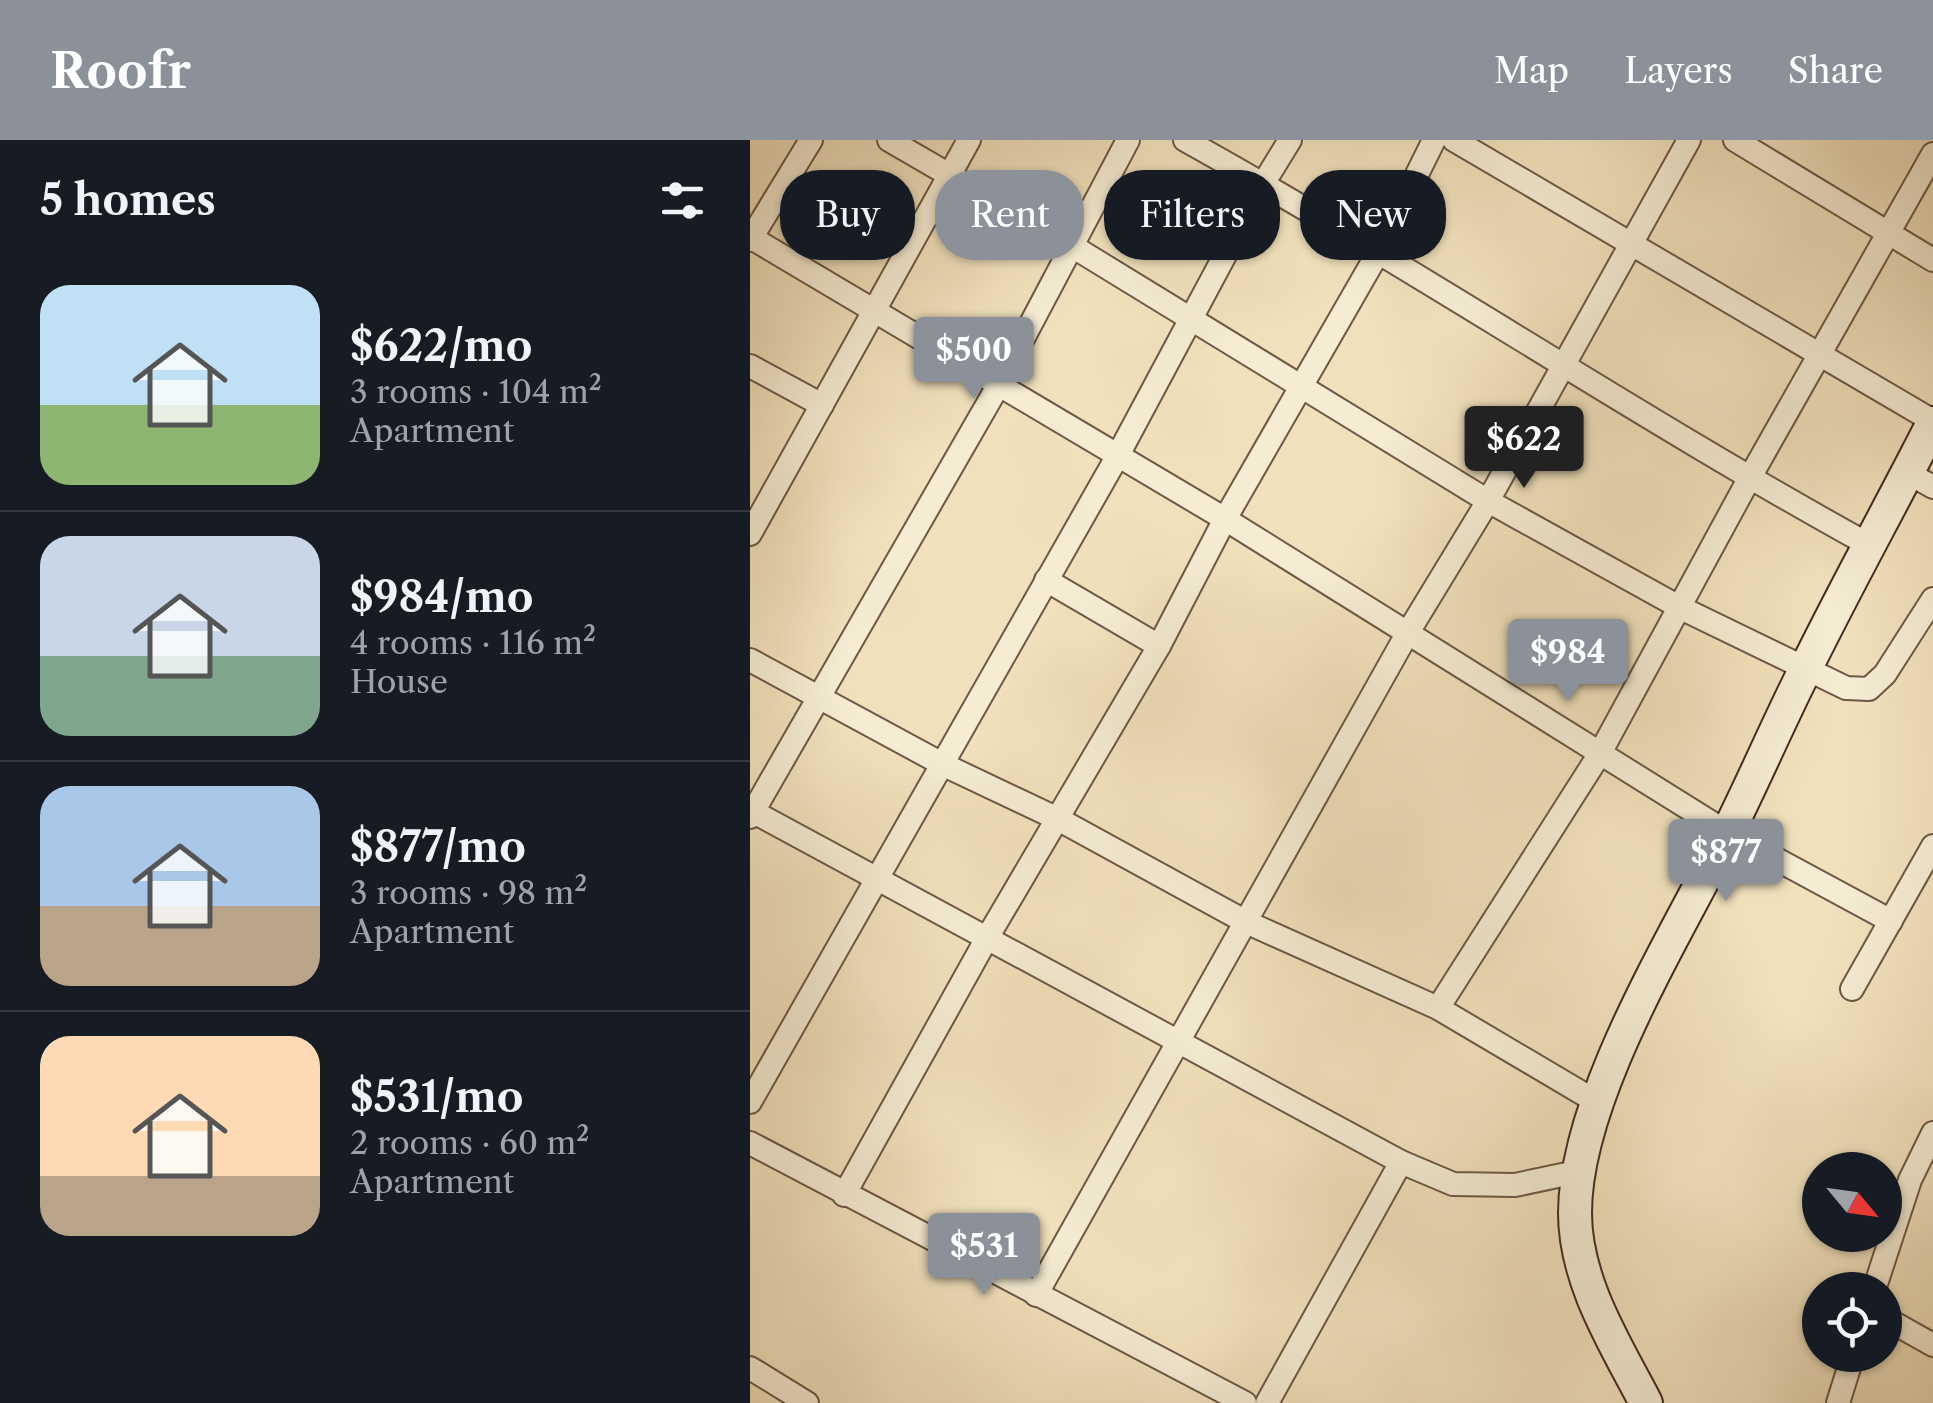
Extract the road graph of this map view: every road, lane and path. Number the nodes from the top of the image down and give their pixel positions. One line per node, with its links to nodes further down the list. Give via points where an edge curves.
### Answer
1 (812, 140): 20 (street)
2 (889, 140): 12 (street)
3 (969, 140): 13 (street)
4 (1128, 140): 18 (street)
5 (1185, 140): 14 (street)
6 (1290, 140): 15 (street)
7 (1434, 140): 16 (street)
8 (1454, 140): 21 (street)
9 (1689, 140): 21 (street)
10 (1734, 140): 19 (street)
11 (1933, 154): 19 (street)
12 (939, 170)
13 (952, 170)
14 (1238, 170)
15 (1272, 170)
16 (1419, 170)
17 (935, 201): 28 (street)
18 (1084, 223)
19 (1889, 234): 27 (street); 30 (street)
20 (750, 238): 28 (street)
21 (1629, 244): 30 (street); 32 (street)
22 (1084, 254): 29 (street)
23 (1065, 260): 33 (street)
24 (1222, 260): 29 (street)
25 (1374, 260): 34 (street)
26 (1392, 260): 32 (street)
27 (1933, 260)
28 (874, 311): 33 (street); 35 (street)
29 (1190, 320): 34 (street); 37 (street)
30 (1820, 355): 36 (street); 38 (street)
31 (750, 366): 35 (street)
32 (1562, 366): 38 (street); 40 (street)
33 (998, 386): 37 (street); 52 (street)
34 (1301, 386): 40 (street); 41 (street)
35 (822, 405): 42 (street)
36 (1933, 422): 39 (street)
37 (1117, 456): 41 (street); 44 (street)
38 (1749, 479): 43 (street); 46 (street)
39 (1920, 480): 43 (street)
40 (1488, 500): 46 (street); 48 (street)
41 (1225, 519): 48 (street); 49 (street)
42 (750, 534)
43 (1870, 546): 51 (street)
44 (1046, 580): 49 (street); 54 (street)
45 (1933, 599): 47 (street)
46 (1680, 608): 51 (street); 53 (street)
47 (1927, 624): 51 (street, via 1869,688 1846,688)
48 (1407, 634): 53 (street); 61 (street)
49 (1159, 646): 56 (street)
50 (750, 660): 52 (street)
51 (1806, 669): 57 (street)
52 (818, 698): 54 (street); 55 (street)
53 (1599, 755): 57 (street); 64 (street)
54 (944, 765): 56 (street); 59 (street)
55 (751, 813): 59 (street)
56 (1058, 819): 61 (street); 62 (street)
57 (1728, 832): 60 (street); 67 (street)
58 (1933, 846): 60 (street)
59 (876, 879): 62 (street); 66 (street)
60 (1891, 921): 63 (street)
61 (1246, 922): 64 (street); 65 (street)
62 (987, 938): 65 (street); 73 (street)
63 (1852, 988)
64 (1438, 1008): 67 (street)
65 (1178, 1042): 70 (street); 75 (street)
66 (750, 1102)
67 (1597, 1102): 71 (street)
68 (1933, 1133): 72 (street)
69 (750, 1143): 73 (street)
70 (1401, 1162): 71 (street, via 1453,1184 1515,1185); 82 (street)
71 (1581, 1171): 83 (street, via 1575,1212 1580,1260)
72 (1921, 1180): 74 (street)
73 (844, 1195): 75 (street)
74 (1882, 1272)
75 (1036, 1295): 81 (street)
76 (1902, 1328): 77 (street)
77 (1933, 1345)
78 (750, 1368): 80 (street)
79 (1848, 1372): 84 (street)
80 (807, 1403)
81 (1245, 1403)
82 (1267, 1403)
83 (1646, 1403)
84 (1838, 1403)

